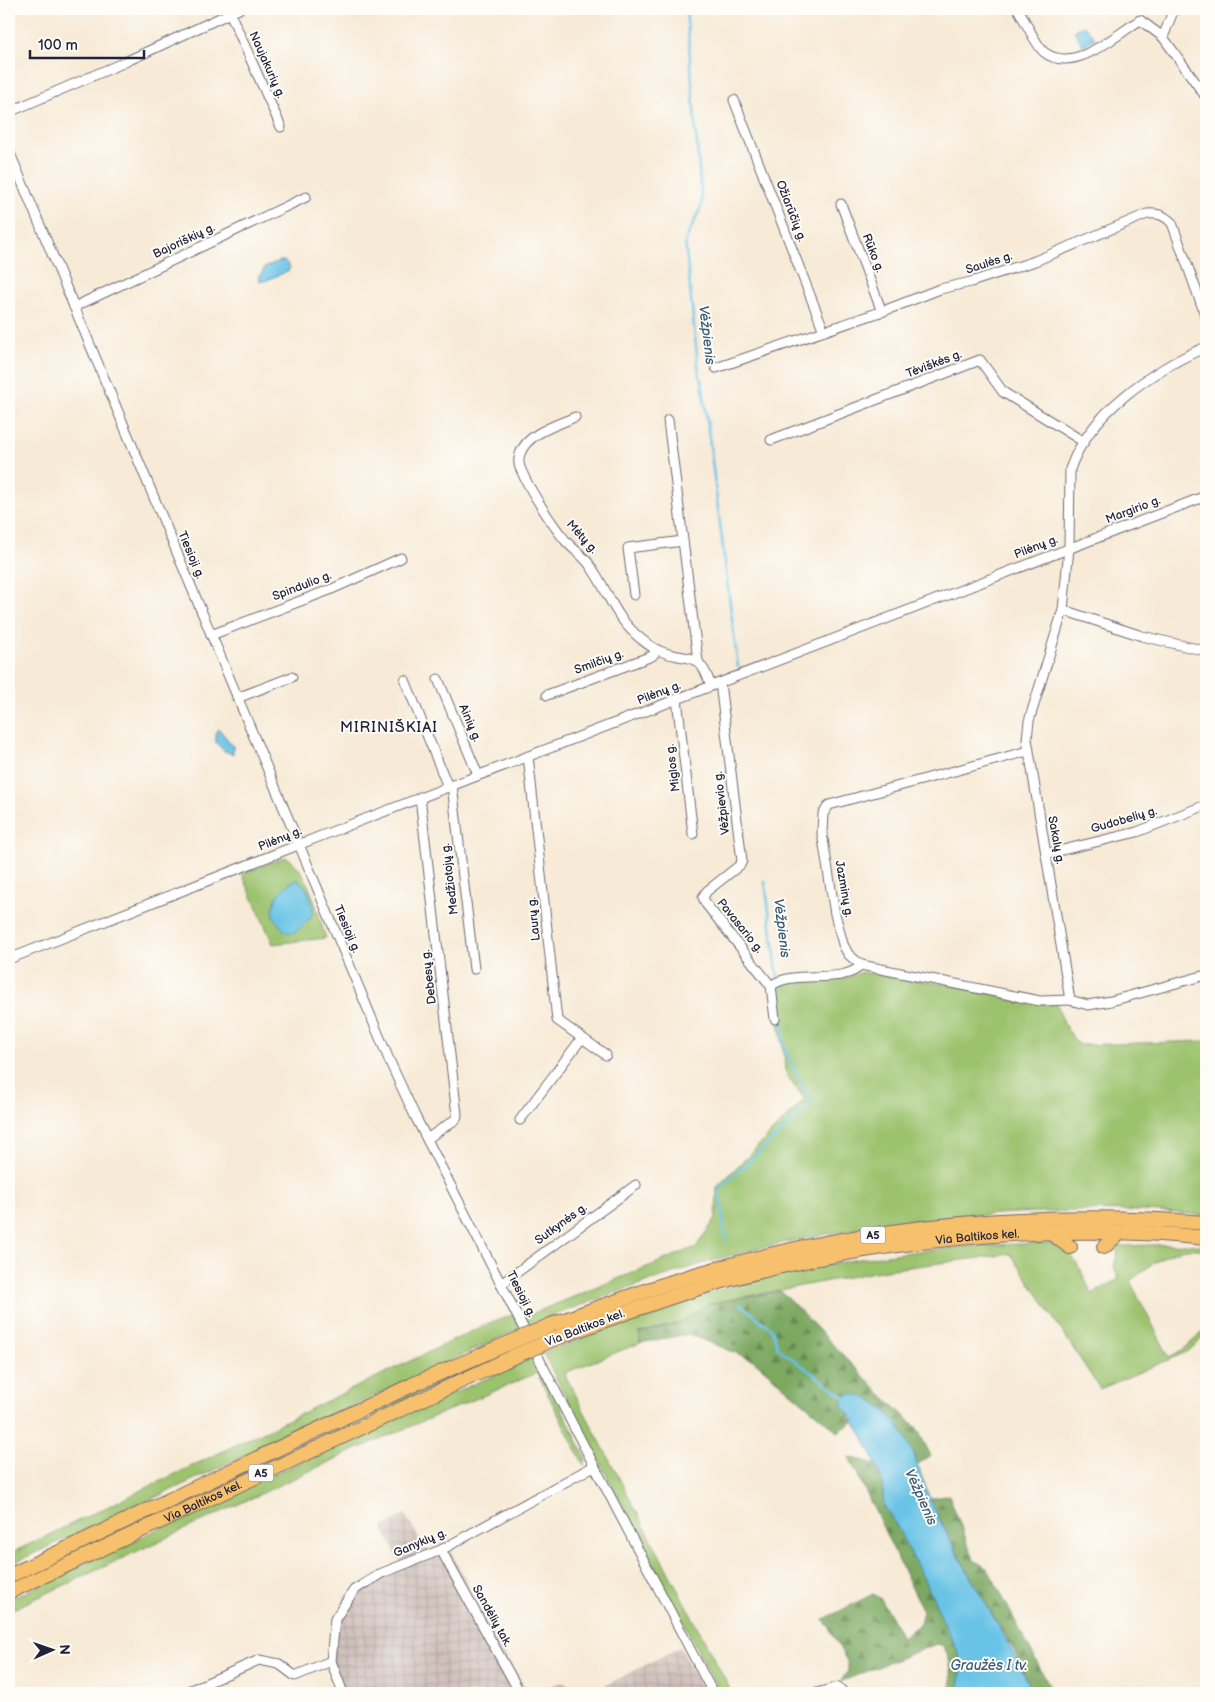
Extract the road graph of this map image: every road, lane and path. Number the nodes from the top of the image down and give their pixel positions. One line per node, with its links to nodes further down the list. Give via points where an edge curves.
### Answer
1 (239, 9): 4 (street)
2 (1018, 9): 5 (street, via 1043,51 1057,60 1084,55 1140,20)
3 (1174, 9): 5 (street)
4 (230, 13): 8 (street); 9 (street, Naujakurių g.)
5 (1163, 37): 6 (street)
6 (1206, 98)
7 (734, 100): 16 (street, Ožiarūčių g.)
8 (9, 112)
9 (282, 127)
10 (9, 151): 13 (street, Tiesioji g.)
11 (306, 197): 13 (street, Bajoriškių g.)
12 (841, 204): 14 (street, Rūko g.)
13 (74, 307): 29 (street, Tiesioji g.)
14 (882, 312): 15 (street, Saulės g., via 940,289 1035,261 1156,213 1172,223); 16 (street, Saulės g.)
15 (1206, 317)
16 (824, 332): 18 (street, Saulės g.)
17 (1206, 347): 22 (street, Pilėnų g., via 1158,372 1134,390 1110,411)
18 (716, 368)
19 (576, 417): 30 (street, Mėtų g., via 526,443 519,456 522,473 565,540 595,572 620,618)
20 (668, 420): 24 (street)
21 (771, 440): 22 (street, Tėviškės g., via 980,360 1004,392)
22 (1084, 442): 25 (street, Pilėnų g., via 1070,469)
23 (1206, 496): 25 (street, Margirio g.)
24 (683, 541): 27 (street, via 628,548); 32 (street)
25 (1070, 548): 28 (street, Sakalų g.); 36 (street, Pilėnų g.)
26 (401, 558): 29 (street, Spindulio g., via 332,589)
27 (634, 595)
28 (1063, 610): 31 (street, via 1142,636); 40 (street, Sakalų g., via 1029,721)
29 (211, 635): 38 (street, Tiesioji g.)
30 (657, 650): 32 (street, Mėtų g.); 37 (street, Smilčių g., via 652,656)
31 (1206, 651)
32 (698, 661): 36 (street)
33 (292, 677): 38 (street)
34 (438, 679): 42 (street, Ainių g.)
35 (405, 680): 43 (street, Medžiotojų g.)
36 (716, 685): 39 (street, Pilėnų g.); 49 (street, Vėžpievio g., via 742,861 707,891 703,897)
37 (547, 695)
38 (237, 698): 47 (street, Tiesioji g.)
39 (677, 700): 41 (street, Pilėnų g.); 46 (street, Miglos g.)
40 (1028, 751): 48 (street, Sakalų g.); 51 (street, Jazminų g., via 835,802 826,808 821,822 822,833 839,932 848,954)
41 (528, 756): 42 (street, Pilėnų g.); 57 (street, Laurų g., via 557,1020)
42 (478, 775): 43 (street, Pilėnų g.)
43 (450, 786): 44 (street, Pilėnų g.); 52 (street, Medžiotojų g.)
44 (420, 797): 47 (street, Pilėnų g.); 60 (street, Debesų g., via 457,1115)
45 (1206, 805): 48 (street, Gudobelių g., via 1137,832)
46 (693, 834)
47 (298, 846): 50 (street, Pilėnų g.); 60 (street, Tiesioji g., via 390,1062)
48 (1046, 854): 55 (street, Sakalų g.)
49 (706, 904): 54 (street, Pavasario g.)
50 (9, 959)
51 (861, 965): 54 (street, via 850,973 785,980); 55 (street, via 1040,1001)
52 (474, 969)
53 (1206, 975): 55 (street, via 1111,1001 1088,1005)
54 (771, 986): 56 (street)
55 (1070, 1000)
56 (775, 1018)
57 (582, 1038): 58 (street, Laurų g.); 59 (street)
58 (606, 1055)
59 (520, 1120)
60 (427, 1139): 68 (street, Tiesioji g.)
61 (636, 1185): 68 (street, Sutkynės g.)
62 (1206, 1223): 71 (highway, Via Baltikos kel. / A5, bridge, via 1122,1218 1028,1220 937,1227 864,1237 717,1268 509,1342)
63 (1051, 1233): 64 (highway, Via Baltikos kel. / A5); 66 (highway); 72 (highway, Via Baltikos kel. / A5, bridge, via 937,1241 863,1252 778,1268 680,1294 515,1356)
64 (1119, 1233): 65 (highway, Via Baltikos kel. / A5); 67 (highway)
65 (1206, 1238)
66 (1070, 1247)
67 (1104, 1248)
68 (501, 1284): 69 (street, Tiesioji g.)
69 (594, 1466): 70 (street, Ganyklų g.); 77 (street, Tiesioji g.)
70 (441, 1550): 73 (street, Ganyklų g., via 382,1573 354,1590 335,1619); 76 (street, Sandėlių tak.)
71 (9, 1576)
72 (9, 1592)
73 (331, 1661): 74 (street, via 295,1676 279,1664 259,1660); 75 (street, Ganyklų g.)
74 (184, 1693)
75 (343, 1693)
76 (520, 1693)
77 (713, 1693)
78 (817, 1693): 79 (street, via 834,1687)
79 (844, 1693)

